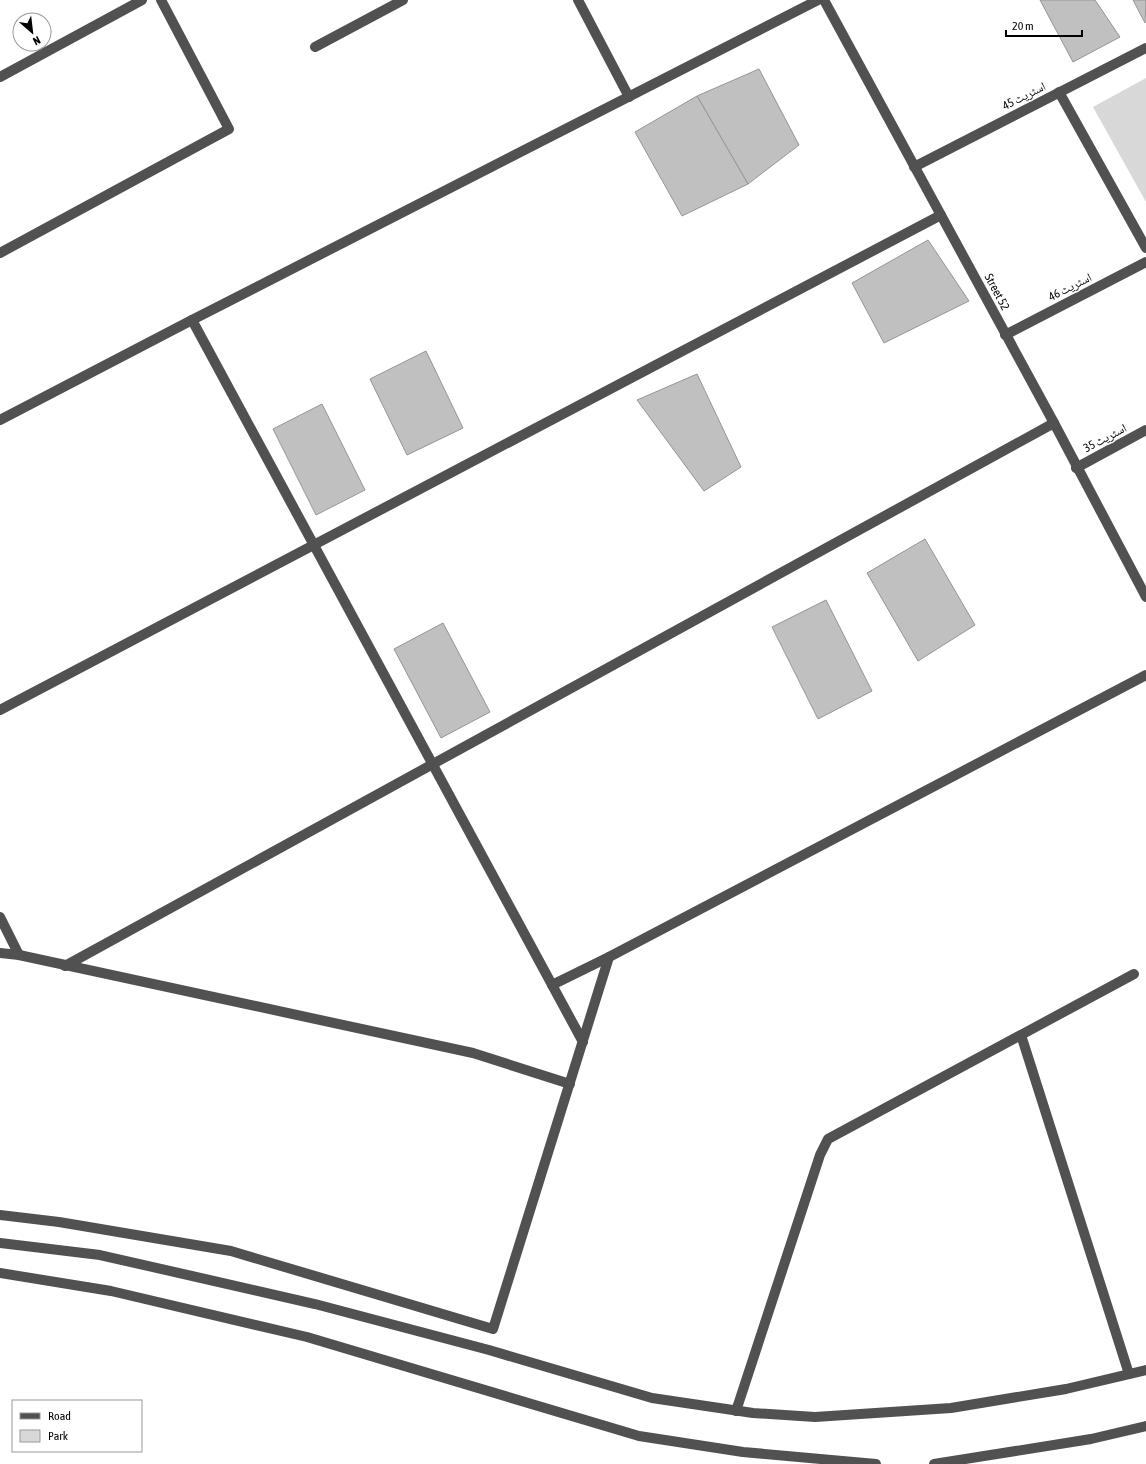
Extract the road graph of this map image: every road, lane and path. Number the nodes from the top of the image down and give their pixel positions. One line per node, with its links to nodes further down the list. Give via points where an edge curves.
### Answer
1 (142, 0): 9 (street)
2 (161, 0): 15 (street, via 229,129)
3 (403, 0): 7 (street)
4 (578, 0): 11 (street)
5 (818, 0): 11 (street)
6 (824, 0): 12 (street, Street 52)
7 (315, 48)
8 (1146, 48): 10 (street, اسٹریٹ 45)
9 (0, 76)
10 (1060, 92): 12 (street, اسٹریٹ 45); 14 (street)
11 (629, 97): 17 (street)
12 (914, 167): 13 (street, Street 52)
13 (941, 215): 18 (street, Street 52); 23 (street)
14 (1146, 248)
15 (0, 253)
16 (1146, 262): 18 (street, اسٹریٹ 46)
17 (192, 320): 19 (street); 23 (street)
18 (1005, 335): 20 (street, Street 52)
19 (0, 420)
20 (1054, 423): 22 (street, Street 52); 27 (street)
21 (1146, 430): 22 (street, اسٹریٹ 35)
22 (1076, 468): 24 (street, Street 52)
23 (314, 545): 26 (street); 27 (street)
24 (1146, 597)
25 (1146, 675): 31 (street)
26 (0, 710)
27 (432, 764): 32 (street); 34 (street)
28 (0, 917): 30 (street)
29 (0, 953): 30 (street)
30 (19, 955): 32 (street)
31 (609, 957): 34 (street); 36 (street)
32 (65, 966): 37 (street, via 473,1053)
33 (1134, 974): 35 (street)
34 (552, 985): 36 (street)
35 (1021, 1034): 42 (street); 43 (street, via 828,1139 820,1155)
36 (583, 1042): 37 (street)
37 (570, 1084): 38 (street, via 493,1329 231,1251 59,1222)
38 (0, 1215)
39 (0, 1243): 43 (street, via 100,1256 307,1303 489,1350 652,1398)
40 (0, 1273): 45 (street, via 111,1291 307,1337 639,1436 743,1452)
41 (1146, 1370): 42 (street)
42 (1129, 1374): 43 (street, via 1066,1389 951,1408 815,1417)
43 (736, 1411)
44 (1146, 1426): 46 (street, via 1091,1439)
45 (876, 1464)
46 (934, 1464)

